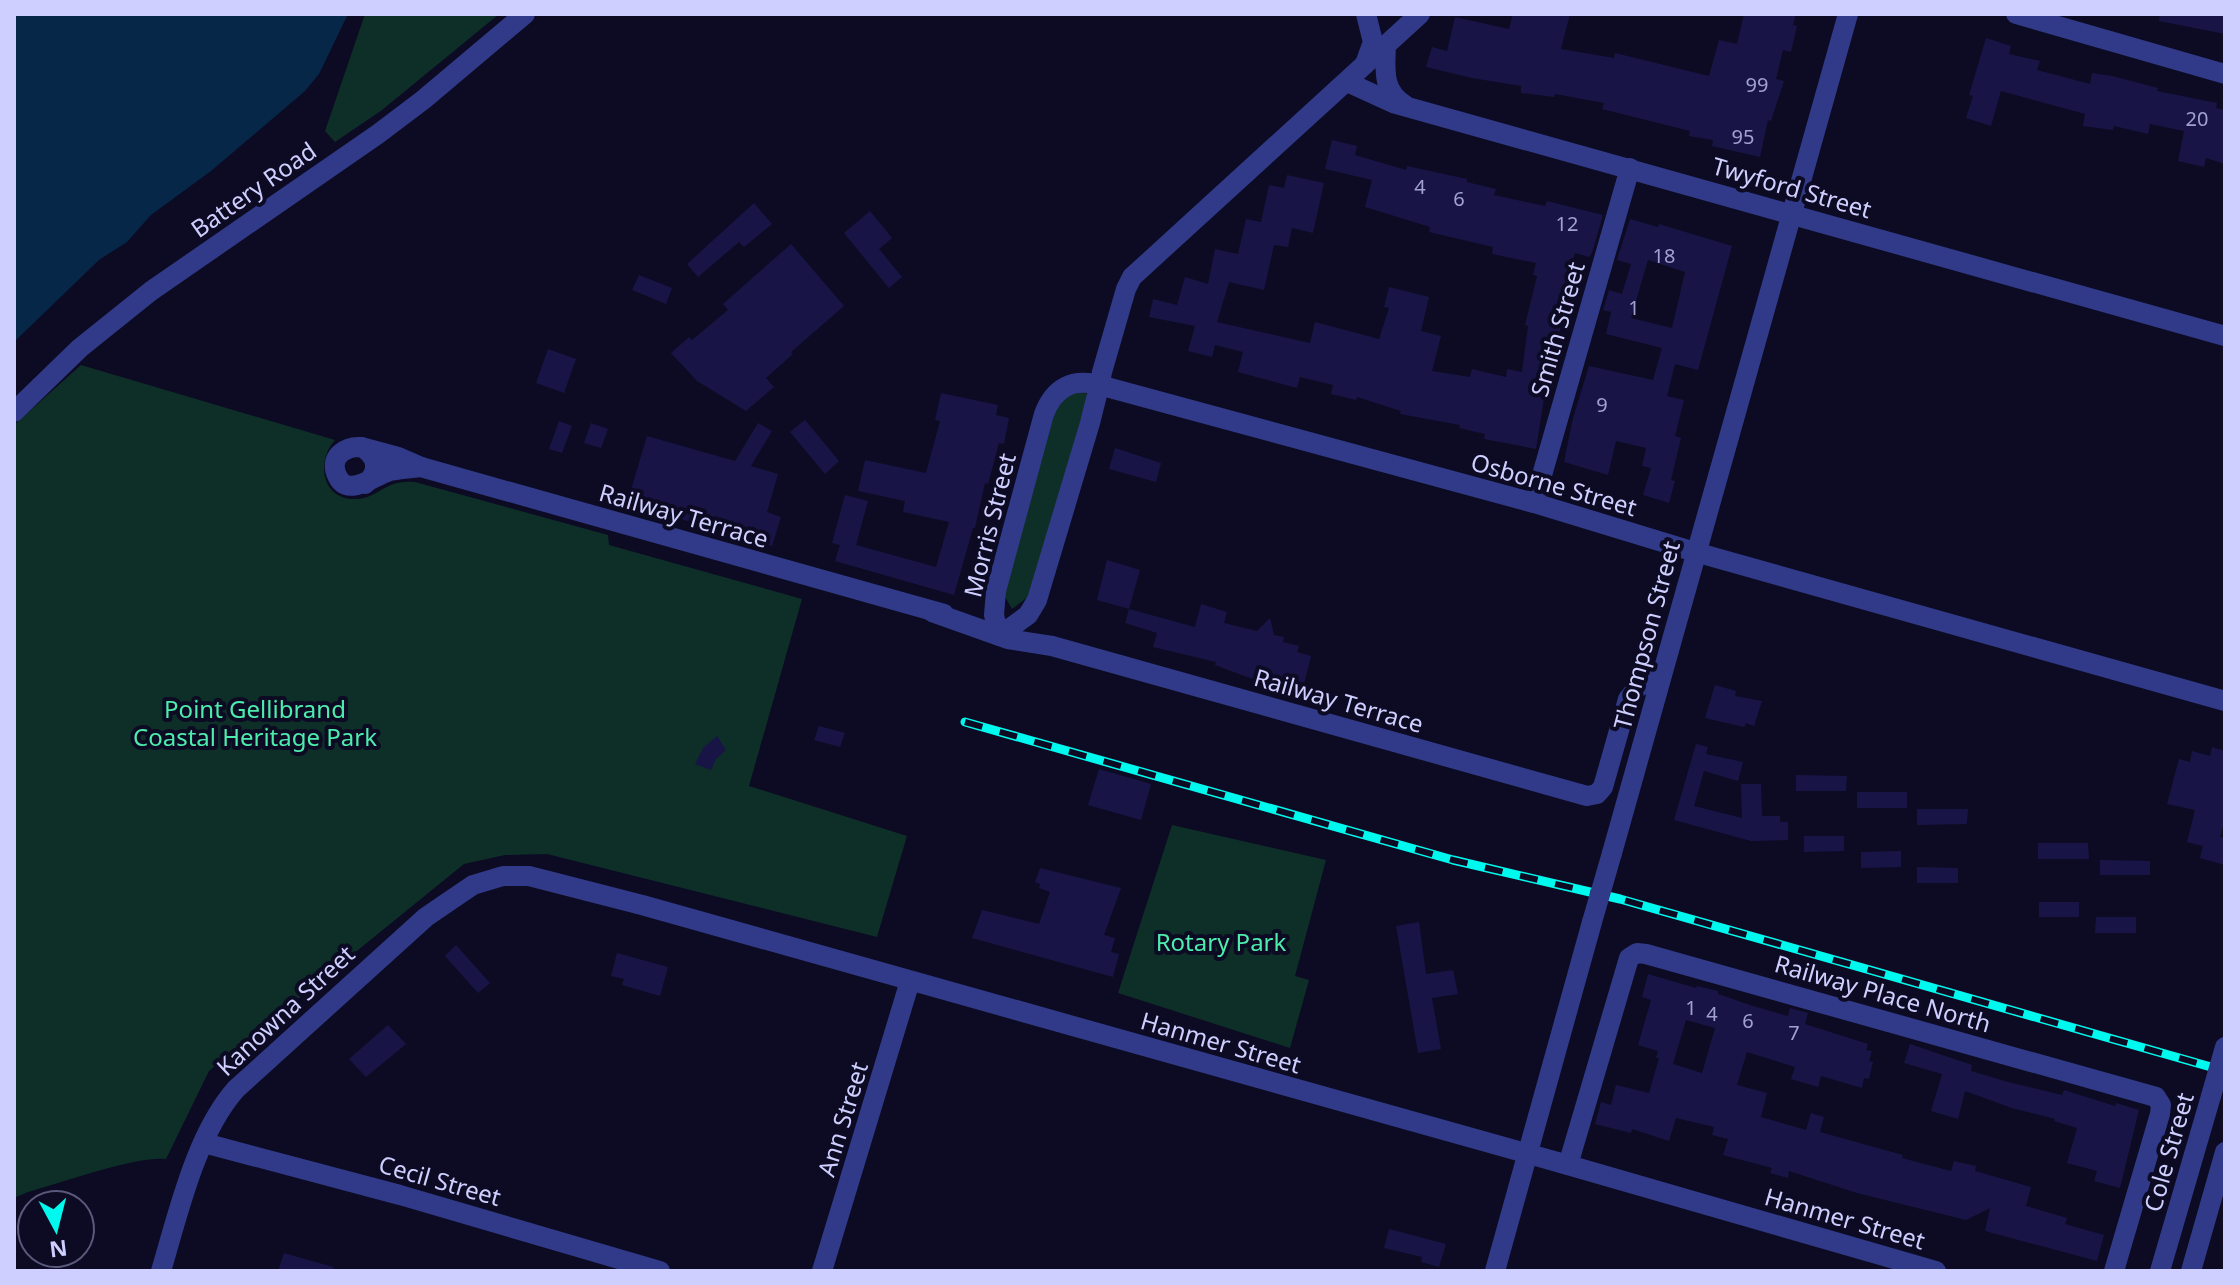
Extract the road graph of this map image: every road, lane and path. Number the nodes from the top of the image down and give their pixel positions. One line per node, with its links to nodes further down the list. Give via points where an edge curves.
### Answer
1 (525, 14): 15 (street, Battery Road, via 378,134 151,291 80,348)
2 (1368, 14): 5 (street); 7 (street, via 1373,42)
3 (1848, 14): 12 (street, Thompson Street)
4 (2016, 14): 8 (street)
5 (1410, 20): 6 (street)
6 (1386, 45): 7 (street); 10 (street, via 1387,87)
7 (1365, 64): 9 (street)
8 (2225, 74)
9 (1347, 82): 10 (street, Twyford Street); 14 (street, via 1132,277)
10 (1410, 108): 11 (street, Twyford Street)
11 (1630, 168): 12 (street, Twyford Street); 19 (street, Smith Street)
12 (1791, 215): 13 (street, Twyford Street); 20 (street, Thompson Street)
13 (2225, 336)
14 (1099, 385): 19 (street, Osborne Street); 21 (street, Morris Street, via 1067,384 1047,407); 23 (street, via 1042,588 1028,615)
15 (14, 412)
16 (361, 447): 17 (street, Railway Terrace); 18 (street, via 375,464); 18 (street, via 341,452 336,471 349,486)
17 (421, 467): 18 (street, Railway Terrace, via 385,473); 22 (street, Railway Terrace)
18 (365, 484)
19 (1534, 503): 20 (street, Osborne Street)
20 (1695, 552): 24 (street, Thompson Street); 25 (street, Osborne Street)
21 (996, 591): 22 (street, Railway Terrace, via 982,620); 23 (street, Morris Street)
22 (932, 612): 23 (street, Railway Terrace)
23 (999, 636): 24 (street, Railway Terrace, via 1052,646 1587,796 1603,787 1628,699)
24 (1660, 676): 31 (street, Thompson Street, bridge)
25 (2225, 701)
26 (489, 879): 27 (street, Hanmer Street, via 539,878); 29 (street, Kanowna Street, via 435,909 241,1083)
27 (910, 981): 31 (street, Hanmer Street); 35 (street, Ann Street)
28 (2225, 1047): 39 (street, Cole Street, bridge)
29 (204, 1143): 33 (street, Kanowna Street); 34 (street, Cecil Street)
30 (2225, 1152): 40 (street)
31 (1527, 1155): 32 (street, Hanmer Street); 36 (street, Thompson Street)
32 (1568, 1165): 37 (street, Hanmer Street); 38 (street, Railway Place North, via 1629,958 1646,954 2156,1097 2160,1114)
33 (161, 1271)
34 (660, 1271)
35 (822, 1271)
36 (1495, 1271)
37 (1936, 1271)
38 (2114, 1271)
39 (2160, 1271)
40 (2191, 1271)

